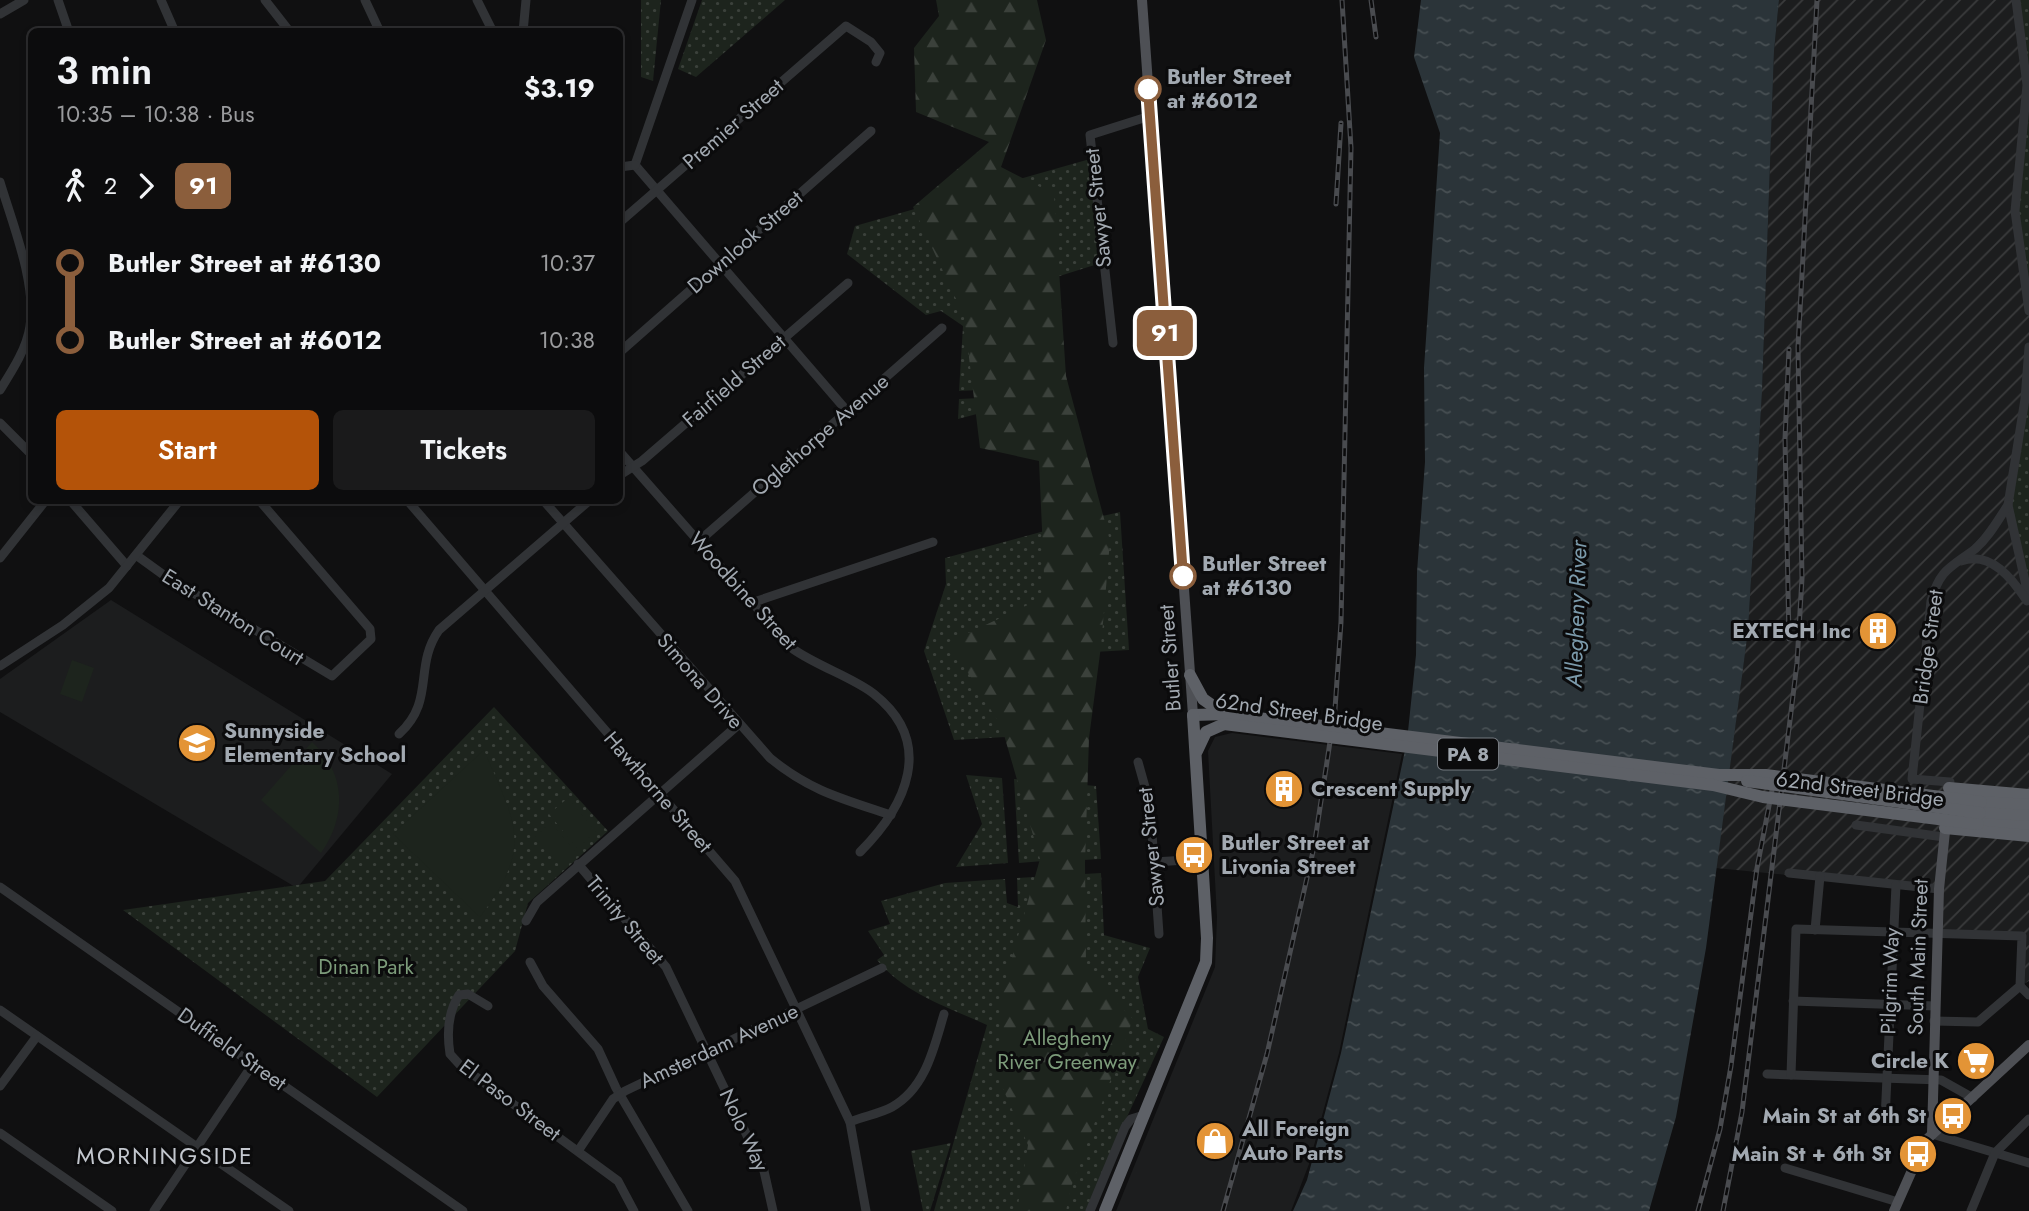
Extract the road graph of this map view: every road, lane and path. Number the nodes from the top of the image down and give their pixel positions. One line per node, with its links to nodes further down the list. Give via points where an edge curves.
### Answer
1 (24, 0): 11 (street)
2 (58, 0): 12 (street)
3 (161, 0): 13 (street)
4 (265, 0): 14 (street)
5 (365, 0): 15 (street)
6 (477, 0): 16 (street)
7 (526, 0): 17 (street)
8 (692, 0): 21 (street)
9 (1142, 0): 19 (main road, Butler Street)
10 (2015, 0): 29 (street, via 2027,85 2015,211)
11 (0, 14)
12 (68, 28)
13 (173, 28)
14 (287, 28)
15 (378, 28)
16 (491, 28)
17 (523, 28)
18 (876, 62): 24 (street, Premier Street, via 880,53 875,46 846,26)
19 (1150, 116): 33 (street, Sawyer Street, via 1090,135); 62 (main road, Butler Street)
20 (870, 131): 26 (street, Downlook Street)
21 (635, 165): 22 (street); 24 (street)
22 (623, 167)
23 (0, 181): 28 (street)
24 (656, 190): 25 (street, Premier Street); 26 (street)
25 (623, 219)
26 (721, 264): 32 (street); 35 (street, Downlook Street)
27 (848, 283): 32 (street, Fairfield Street)
28 (28, 292)
29 (2029, 311)
30 (942, 328): 37 (street, Oglethorpe Avenue)
31 (28, 332): 36 (street)
32 (784, 338): 37 (street); 41 (street, Fairfield Street, via 639,463)
33 (1113, 343)
34 (2029, 347): 50 (street)
35 (623, 349)
36 (0, 390)
37 (847, 411): 52 (street, Oglethorpe Avenue)
38 (0, 423): 39 (street)
39 (28, 451)
40 (623, 456): 41 (street, Woodbine Street)
41 (631, 465): 42 (street, Fairfield Street); 52 (street, Woodbine Street)
42 (623, 472)
43 (43, 504): 55 (street)
44 (74, 504): 57 (street)
45 (177, 504): 54 (street)
46 (262, 504): 54 (street, East Stanton Court, via 372,634 332,676)
47 (410, 504): 58 (street, Hawthorne Street)
48 (546, 504): 51 (street, Simona Drive)
49 (586, 504): 51 (street)
50 (2008, 505): 56 (street, Bridge Street, via 1976,548); 59 (street)
51 (563, 524): 58 (street); 65 (street, Simona Drive)
52 (698, 542): 60 (street, Woodbine Street)
53 (933, 542): 60 (street)
54 (136, 555): 57 (street)
55 (0, 558)
56 (1950, 565): 59 (street, via 1968,559 1996,566); 70 (street, Bridge Street, via 1937,580 1931,601 1912,779)
57 (127, 566): 61 (street, via 96,600)
58 (485, 592): 66 (street, via 439,630 426,655 422,702 413,721); 71 (street, Hawthorne Street)
59 (2029, 601)
60 (751, 603): 75 (street, Woodbine Street, via 793,649 872,692 899,723 906,743 908,782)
61 (0, 666)
62 (1190, 675): 63 (main road, Butler Street); 64 (highway)
63 (1193, 715): 64 (highway, 62nd Street Bridge / PA 8); 67 (highway, Butler Street)
64 (1216, 718): 67 (highway); 69 (highway, 62nd Street Bridge / PA 8, bridge)
65 (738, 725): 71 (street); 75 (street, Simona Drive, via 795,779 846,802)
66 (399, 734)
67 (1196, 756): 82 (highway, Butler Street)
68 (1138, 762): 83 (street, Sawyer Street, via 1149,796)
69 (1716, 780): 74 (highway, bridge); 74 (highway, 62nd Street Bridge / PA 8, bridge, via 1763,797); 74 (highway, 62nd Street Bridge / PA 8, bridge, via 1766,775)
70 (1950, 785): 72 (highway); 79 (main road, South Main Street)
71 (659, 794): 84 (street); 104 (street, Hawthorne Street, via 735,881)
72 (2029, 796)
73 (2029, 805): 74 (highway, PA 8)
74 (1980, 813): 76 (highway); 78 (highway, PA 8)
75 (891, 815): 81 (street, Woodbine Street)
76 (2029, 816)
77 (1856, 825): 79 (street)
78 (2029, 827)
79 (1944, 833): 80 (highway); 89 (main road, South Main Street)
80 (2029, 836)
81 (860, 852)
82 (1203, 859): 83 (street); 118 (highway, Butler Street, via 1206,962)
83 (1154, 862): 94 (street, Sawyer Street)
84 (578, 864): 90 (street, via 537,902); 109 (street, Trinity Street, via 666,967)
85 (1789, 873): 86 (street)
86 (1820, 876): 87 (street); 91 (street)
87 (1896, 885): 89 (street); 92 (street, Pilgrim Way)
88 (0, 887): 110 (street, Duffield Street)
89 (1939, 889): 93 (main road, South Main Street)
90 (526, 921)
91 (1815, 930): 92 (street); 99 (street, via 1796,929)
92 (1891, 933): 93 (street); 100 (street, Pilgrim Way)
93 (1937, 933): 97 (street, via 2022,936); 102 (main road, South Main Street)
94 (1159, 934)
95 (530, 962): 116 (street, via 543,986 598,1049)
96 (883, 968): 104 (street, Amsterdam Avenue)
97 (2020, 986): 98 (street); 106 (street, via 1978,1022)
98 (2029, 995)
99 (1793, 1001): 100 (street); 112 (street)
100 (1889, 1004): 102 (street); 113 (street, Pilgrim Way)
101 (488, 1006): 125 (street, El Paso Street, via 468,994 459,995 449,1027 450,1055)
102 (1935, 1006): 106 (main road, South Main Street)
103 (0, 1010): 107 (street)
104 (796, 1010): 109 (street, Amsterdam Avenue); 121 (street, Hawthorne Street)
105 (944, 1014): 121 (street, via 918,1082 891,1107)
106 (1934, 1021): 114 (main road, South Main Street)
107 (37, 1036): 115 (street); 124 (street)
108 (2029, 1045): 117 (main road)
109 (707, 1052): 116 (street, Amsterdam Avenue); 136 (street, Nolo Way, via 764,1171)
110 (253, 1064): 124 (street); 133 (street, Duffield Street)
111 (1767, 1074): 112 (street)
112 (1791, 1075): 113 (street)
113 (1886, 1078): 114 (street); 120 (street, Pilgrim Way)
114 (1932, 1079): 117 (street); 123 (main road, South Main Street)
115 (0, 1086)
116 (620, 1094): 125 (street, Amsterdam Avenue); 135 (street)
117 (1973, 1098): 123 (main road)
118 (1144, 1115): 138 (street, via 1131,1119 1125,1127); 139 (highway, Butler Street)
119 (2029, 1119): 126 (street)
120 (1885, 1120)
121 (850, 1122): 137 (street, Hawthorne Street)
122 (0, 1133): 130 (street)
123 (1932, 1134): 126 (street); 129 (main road, via 1920,1150)
124 (197, 1147): 131 (street); 132 (street)
125 (578, 1151): 134 (street, El Paso Street, via 618,1181)
126 (1996, 1153): 127 (street); 140 (street)
127 (2029, 1163)
128 (1785, 1168): 129 (street)
129 (1896, 1206)
130 (112, 1211)
131 (154, 1211)
132 (289, 1211)
133 (463, 1211)
134 (634, 1211)
135 (688, 1211)
136 (773, 1211)
137 (866, 1211)
138 (1090, 1211)
139 (1105, 1211)
140 (1971, 1211)

